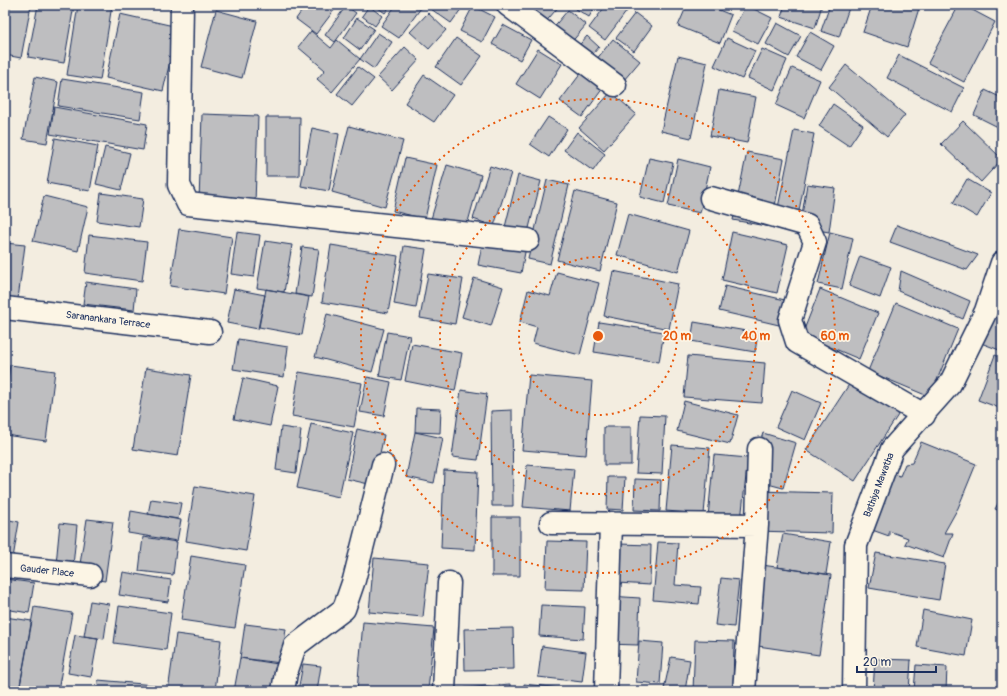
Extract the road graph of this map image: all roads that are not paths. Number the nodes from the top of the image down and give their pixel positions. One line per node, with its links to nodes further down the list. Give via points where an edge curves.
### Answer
1 (182, 5): 5 (street, via 179,185 188,204)
2 (508, 5): 3 (street)
3 (615, 85)
4 (711, 198): 9 (street, via 807,225 815,242 790,320 797,342)
5 (528, 240)
6 (1002, 262): 9 (street, Bathiya Mawatha, via 986,311 950,384)
7 (5, 308): 8 (street, Saranankara Terrace)
8 (210, 332)
9 (924, 415): 22 (street, Bathiya Mawatha, via 892,449 856,545)
10 (759, 450): 14 (street)
11 (384, 465): 18 (street, via 344,609 295,646)
12 (551, 523): 13 (street)
13 (611, 524): 14 (street); 20 (street)
14 (757, 524): 21 (street)
15 (5, 566): 16 (street, Gauder Place)
16 (90, 575)
17 (449, 583): 19 (street)
18 (283, 691)
19 (444, 691)
20 (606, 691)
21 (744, 691)
22 (854, 691)

